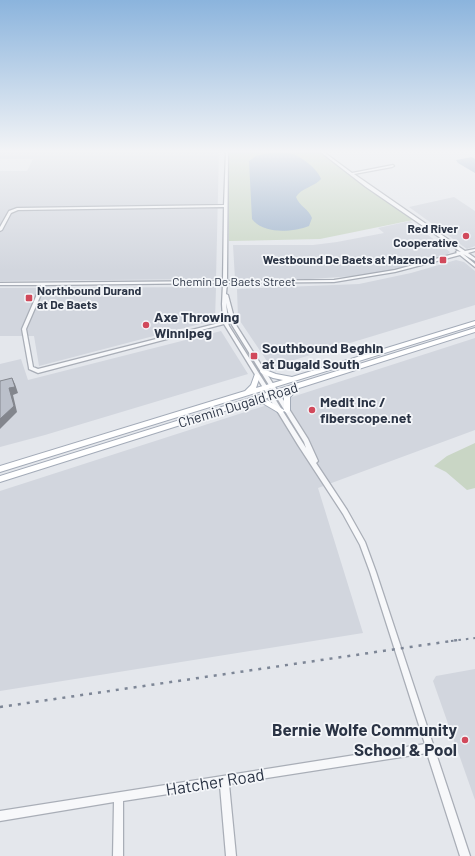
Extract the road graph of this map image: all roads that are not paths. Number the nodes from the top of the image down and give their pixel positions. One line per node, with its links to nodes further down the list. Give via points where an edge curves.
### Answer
1 (226, 190): 3 (street)
2 (374, 190): 6 (street)
3 (226, 206): 4 (street, via 17,209 10,212); 9 (street)
4 (0, 230)
5 (475, 250): 6 (street, Chemin De Baets Street)
6 (462, 253): 7 (street); 8 (street); 9 (street, Chemin De Baets Street, via 395,271 338,280)
7 (475, 260)
8 (475, 266)
9 (225, 282): 11 (street, Chemin De Baets Street); 12 (street)
10 (0, 284): 11 (street, Chemin De Baets Street)
11 (43, 284): 14 (street, via 24,328 31,368 38,371)
12 (225, 293): 13 (street); 14 (street)
13 (232, 321): 14 (street); 17 (street)
14 (225, 322): 18 (street)
15 (475, 323): 19 (main road, Chemin Dugald Road)
16 (475, 330): 20 (main road, Chemin Dugald Road)
17 (263, 371): 19 (main road); 21 (street)
18 (257, 376): 21 (street); 23 (main road, via 254,386)
19 (293, 379): 21 (main road, Chemin Dugald Road)
20 (300, 386): 22 (main road, Chemin Dugald Road); 25 (main road, via 287,396)
21 (269, 387): 22 (street); 23 (main road, Chemin Dugald Road)
22 (273, 393): 24 (main road, Chemin Dugald Road); 25 (street)
23 (244, 394): 26 (main road, Chemin Dugald Road)
24 (243, 403): 25 (main road, via 265,402); 27 (main road, Chemin Dugald Road)
25 (284, 410): 28 (street, via 300,443 356,530 373,572)
26 (0, 470)
27 (0, 479)
28 (429, 748): 29 (street, Hatcher Road); 34 (street)
29 (224, 780): 30 (street, Hatcher Road); 33 (street)
30 (119, 798): 31 (street, Hatcher Road); 32 (street)
31 (0, 816)
32 (118, 856)
33 (231, 856)
34 (464, 856)

